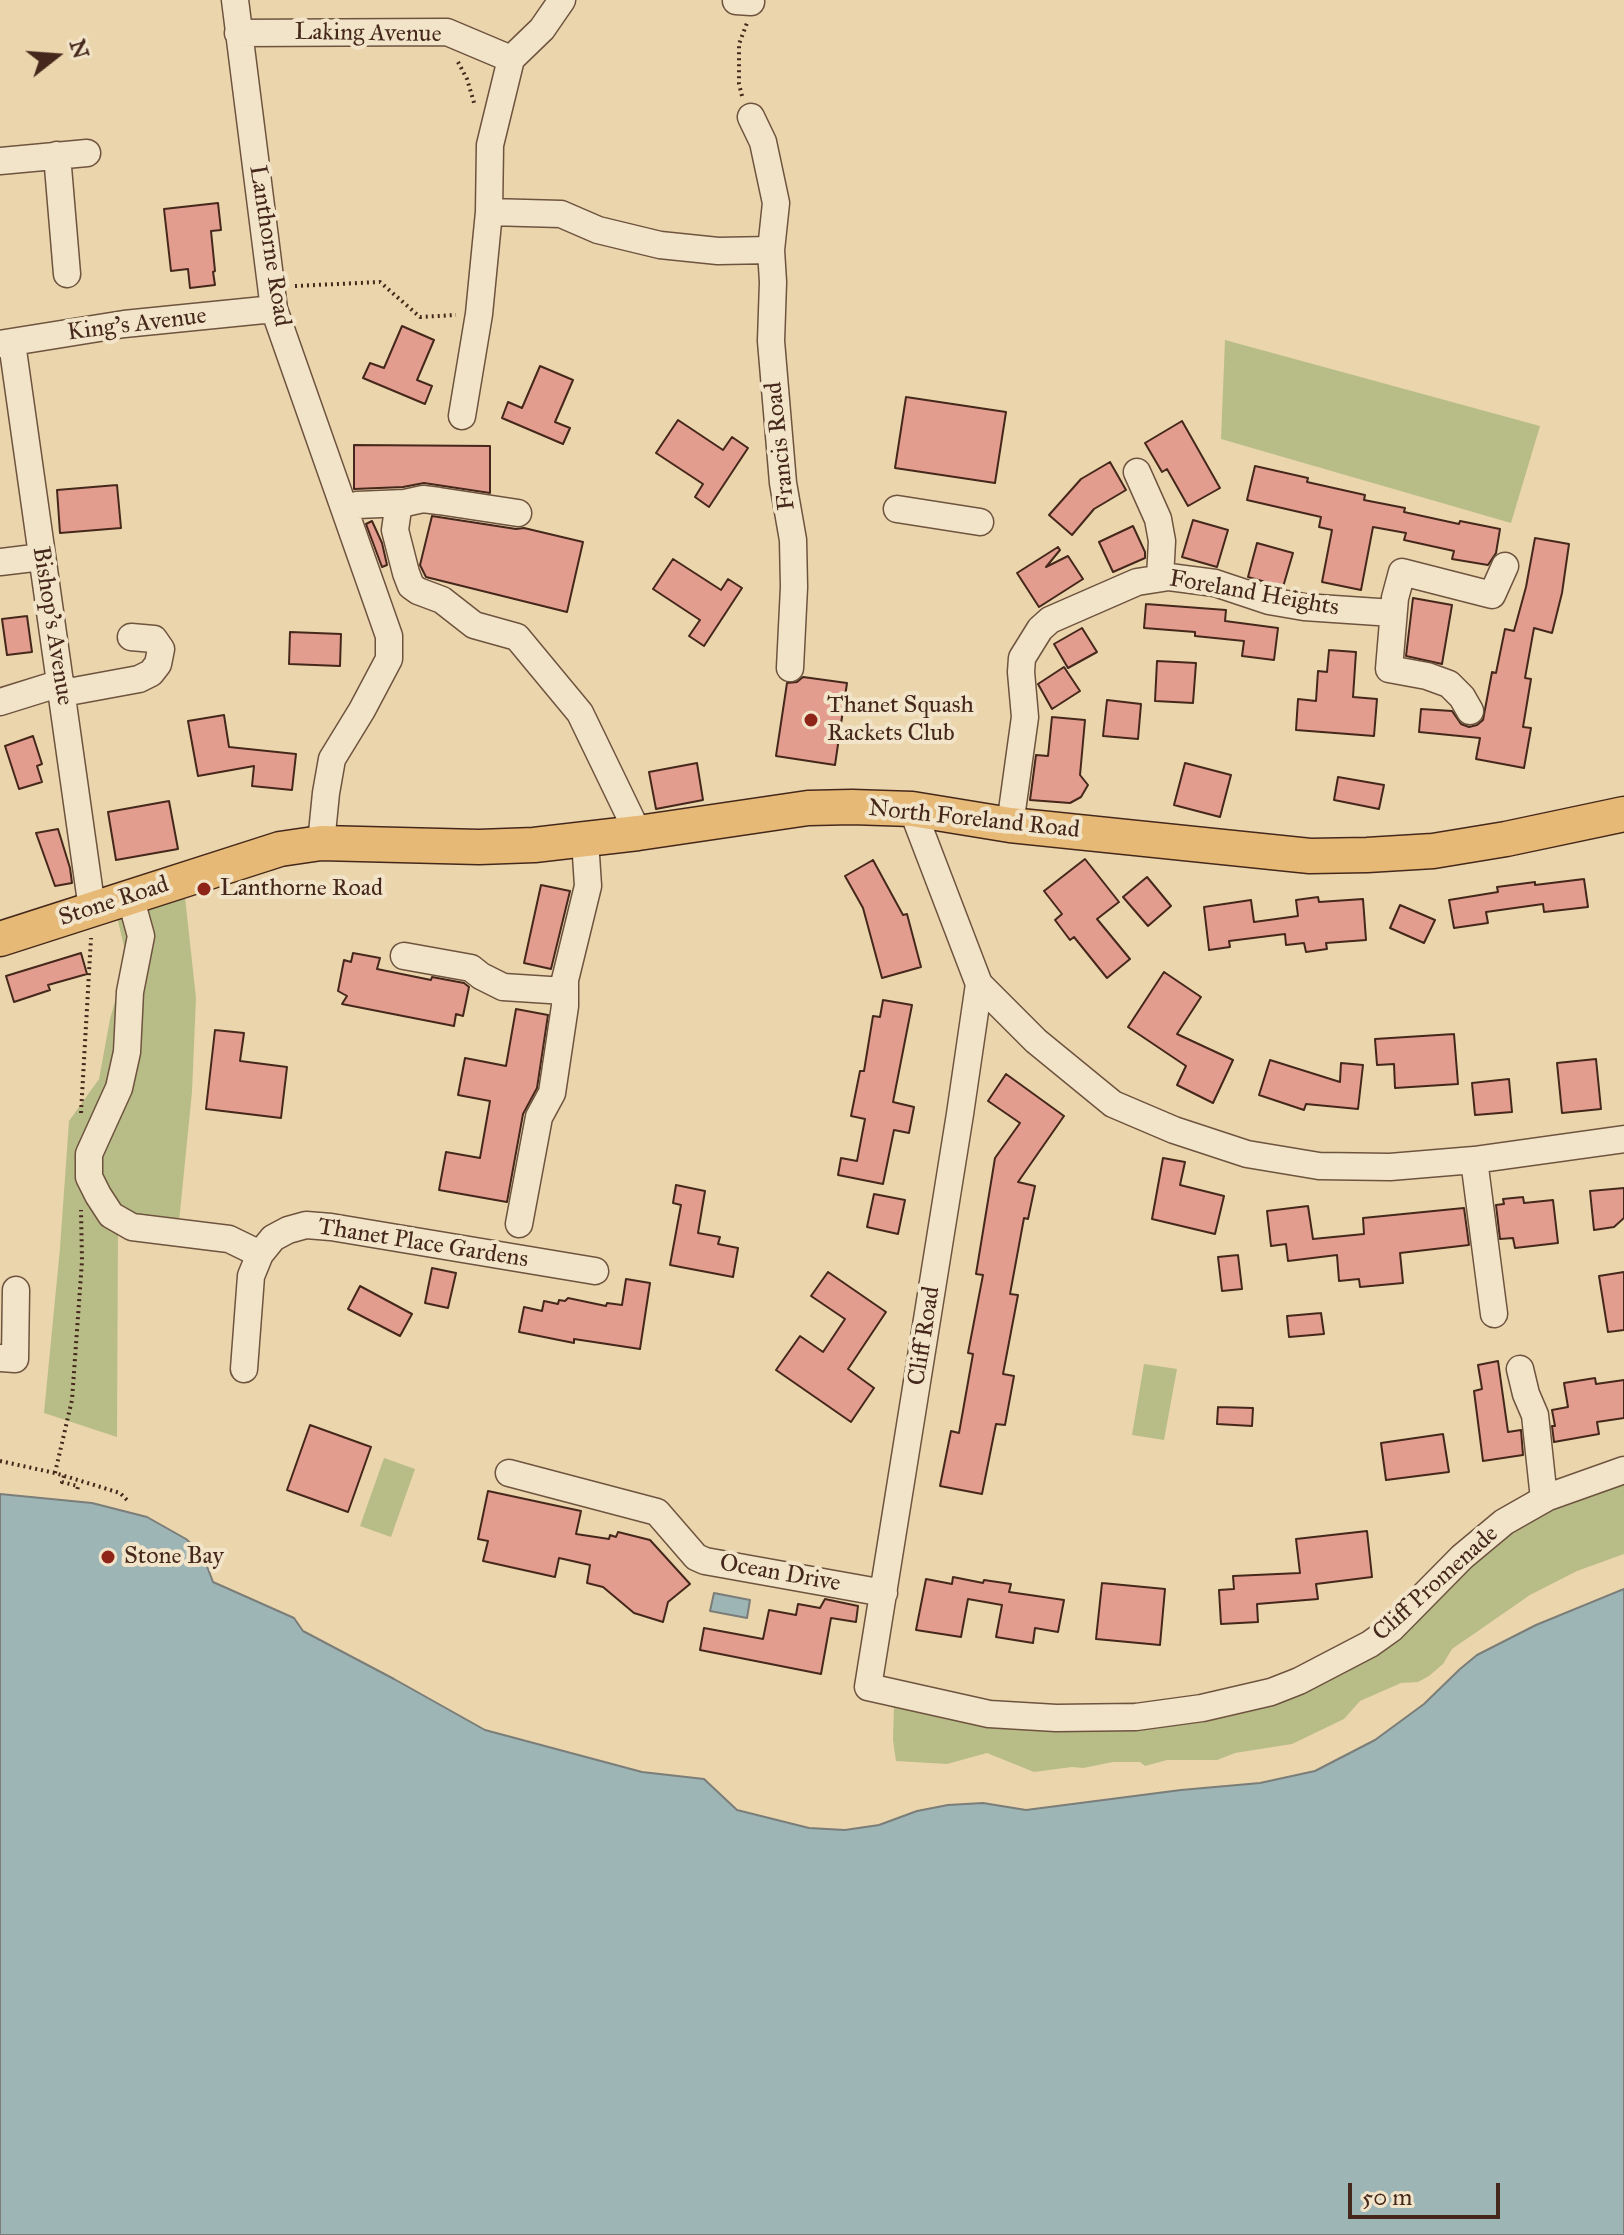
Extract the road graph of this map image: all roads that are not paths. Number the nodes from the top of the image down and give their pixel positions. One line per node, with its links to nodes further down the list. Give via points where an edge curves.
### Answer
1 (235, 0): 3 (street, Lanthorne Road)
2 (562, 0): 4 (street)
3 (238, 33): 4 (street, Laking Avenue, via 447,32); 12 (street, Lanthorne Road)
4 (511, 59): 9 (street, via 490,145)
5 (751, 117): 10 (street, Francis Road, via 770,140 776,203)
6 (87, 153): 7 (street)
7 (57, 155): 8 (street); 11 (street)
8 (0, 161)
9 (489, 212): 10 (street, via 561,214 598,230 660,245); 14 (street)
10 (771, 250): 27 (street, Francis Road, via 773,369 793,540 794,587)
11 (67, 274)
12 (273, 299): 13 (street, King's Avenue); 18 (street, Lanthorne Road)
13 (6, 343): 21 (street, Bishop's Avenue)
14 (462, 416)
15 (1137, 472): 24 (street, via 1158,519)
16 (405, 503): 18 (street); 19 (street, via 423,499); 34 (street, via 398,509 395,530 411,586 442,600 474,625 517,637 580,713)
17 (897, 509): 20 (street)
18 (345, 510): 36 (street, Lanthorne Road, via 389,636 389,659 332,759)
19 (518, 513)
20 (980, 522)
21 (42, 557): 22 (street); 28 (street, Bishop's Avenue)
22 (0, 562)
23 (1505, 566): 25 (street, via 1492,595 1402,572)
24 (1160, 578): 25 (street, Foreland Heights, via 1215,583 1304,607); 33 (street, Foreland Heights, via 1137,582 1050,620 1031,641 1022,658 1025,717)
25 (1394, 606): 30 (street, via 1389,669 1449,684)
26 (131, 637): 28 (street, via 154,639 161,649 151,673)
27 (783, 651)
28 (62, 688): 29 (street); 38 (street, Bishop's Avenue)
29 (0, 702)
30 (1470, 711)
31 (912, 809): 33 (main road, North Foreland Road); 34 (main road, North Foreland Road, via 808,808); 41 (street)
32 (1624, 814): 33 (main road, North Foreland Road, via 1433,851 1367,855 1310,856)
33 (1010, 825)
34 (638, 833): 35 (main road, North Foreland Road)
35 (585, 840): 36 (main road, North Foreland Road, via 479,847); 42 (street, via 588,886)
36 (321, 843): 37 (main road, Stone Road, via 280,849)
37 (130, 896): 38 (main road, Stone Road); 46 (street, via 141,936 130,992 127,1052 119,1088 89,1154 89,1177 111,1215 132,1227 229,1239)
38 (92, 909): 39 (main road, Stone Road)
39 (0, 939)
40 (404, 956): 42 (street, via 471,968 503,987)
41 (979, 984): 44 (street, via 1036,1041 1113,1104 1174,1130 1247,1154 1319,1166); 56 (street, Cliff Road)
42 (565, 991): 45 (street, via 552,1093 539,1117)
43 (1624, 1139): 44 (street)
44 (1474, 1160): 49 (street)
45 (519, 1224)
46 (260, 1254): 47 (street, Thanet Place Gardens, via 273,1238 306,1225); 51 (street, via 251,1276)
47 (595, 1271)
48 (16, 1290): 50 (street, via 15,1359)
49 (1494, 1314)
50 (0, 1358)
51 (244, 1369)
52 (1520, 1369): 55 (street, via 1535,1415)
53 (1624, 1470): 55 (street, Cliff Promenade)
54 (509, 1473): 56 (street, Ocean Drive, via 657,1512 705,1561)
55 (1544, 1499): 57 (street, Cliff Promenade, via 1504,1522 1462,1557 1370,1644 1299,1681 1235,1702 1136,1717 1056,1718 989,1714)
56 (884, 1593): 57 (street, Cliff Road)
57 (868, 1687)

